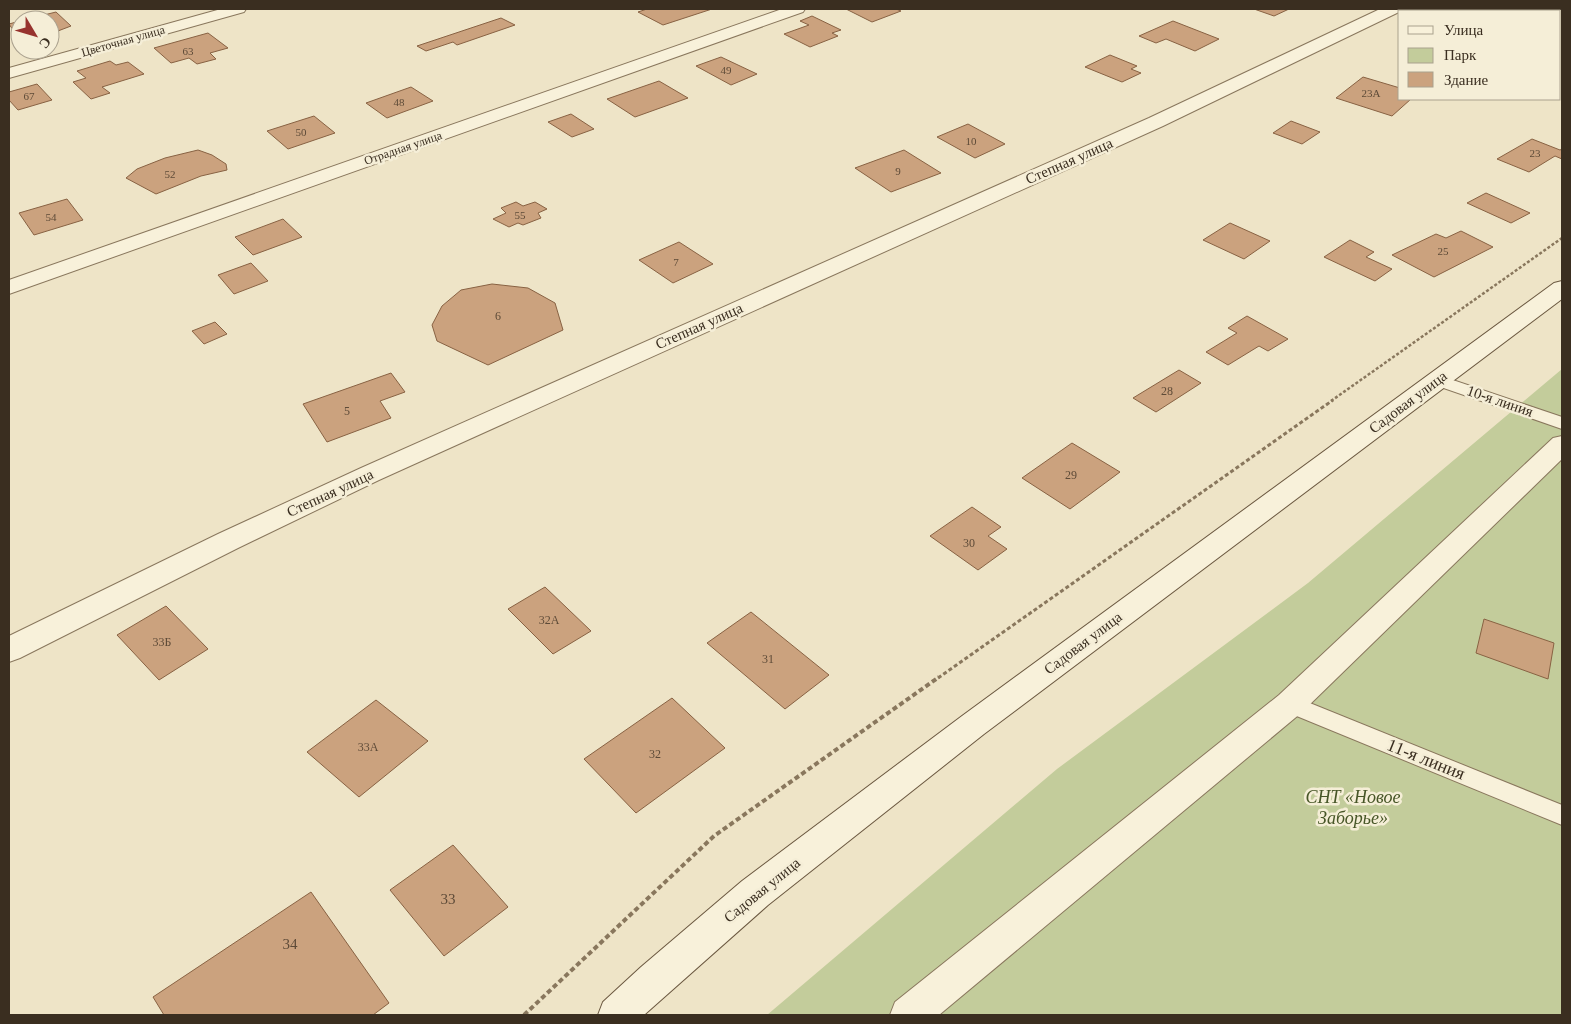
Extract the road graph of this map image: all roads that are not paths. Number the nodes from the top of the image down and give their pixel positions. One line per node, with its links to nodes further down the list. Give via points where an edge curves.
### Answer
1 (238, 9): 4 (street, Цветочная улица)
2 (796, 9): 5 (street, Отрадная улица)
3 (1392, 9): 10 (street, Степная улица, via 1156,122 370,474)
4 (9, 73)
5 (9, 287)
6 (1562, 288): 7 (street, Садовая улица)
7 (1438, 380): 8 (lane, 10-я линия); 13 (street, Садовая улица, via 973,725 755,893)
8 (1562, 423)
9 (1562, 444): 11 (street)
10 (9, 650)
11 (1290, 704): 12 (lane, 11-я линия); 14 (street)
12 (1562, 815)
13 (617, 1015)
14 (909, 1015)

